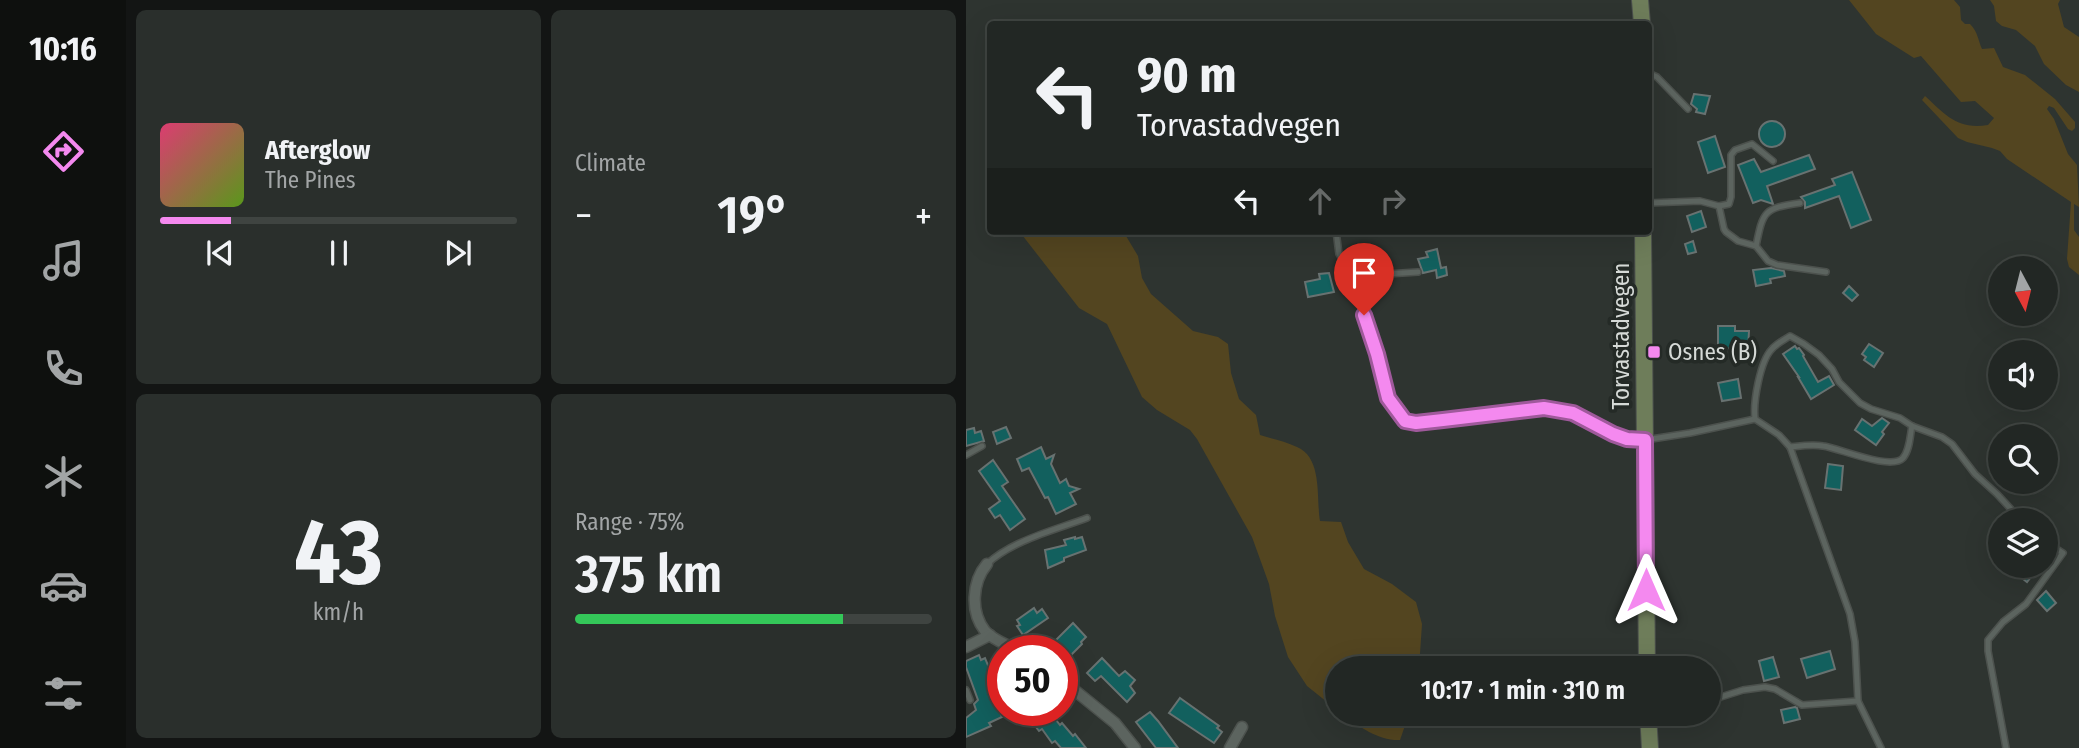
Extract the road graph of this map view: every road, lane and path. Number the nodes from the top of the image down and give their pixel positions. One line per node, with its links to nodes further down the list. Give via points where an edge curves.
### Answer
1 (1640, 0): 2 (main road)
2 (1642, 21)
3 (1652, 75): 4 (lane)
4 (1688, 109)
5 (1773, 161): 8 (lane, via 1752,144 1735,150 1729,204)
6 (1652, 203): 8 (lane, via 1700,201)
7 (1800, 203): 11 (lane, via 1766,212)
8 (1719, 206): 11 (lane, via 1726,232)
9 (1337, 235): 14 (lane, Torvastadvegen, via 1339,254)
10 (1643, 235): 17 (main road, Torvastadvegen)
11 (1756, 246): 13 (lane, via 1777,265)
12 (1418, 272): 14 (lane)
13 (1826, 272)
14 (1356, 282): 17 (lane, Torvastadvegen, via 1388,398 1405,421 1544,408 1573,413 1627,439)
15 (1755, 419): 16 (lane, via 1760,372 1771,349 1790,336 1819,355 1860,403); 17 (lane, Torvastadvegen); 19 (lane)
16 (1912, 426): 19 (lane, via 1909,446 1897,461 1821,445); 21 (lane, via 1952,444)
17 (1645, 440): 28 (main road, Torvastadvegen)
18 (982, 446): 20 (lane)
19 (1790, 447): 33 (lane, via 1850,614)
20 (966, 455)
21 (2010, 508)
22 (1087, 518): 23 (lane, via 1024,542)
23 (987, 564): 25 (street, via 974,593 979,618)
24 (2045, 578): 40 (lane, via 2026,604 1988,640)
25 (990, 635)
26 (987, 636): 27 (street)
27 (966, 647)
28 (1647, 656)
29 (966, 690): 32 (lane)
30 (1078, 693): 36 (street, via 1115,723)
31 (1721, 697): 33 (lane, via 1766,687 1802,705)
32 (970, 700)
33 (1858, 701): 39 (lane)
34 (1649, 726): 38 (main road)
35 (1241, 727): 37 (street)
36 (1135, 748)
37 (1230, 748)
38 (1650, 748)
39 (1881, 748)
40 (2006, 748)

